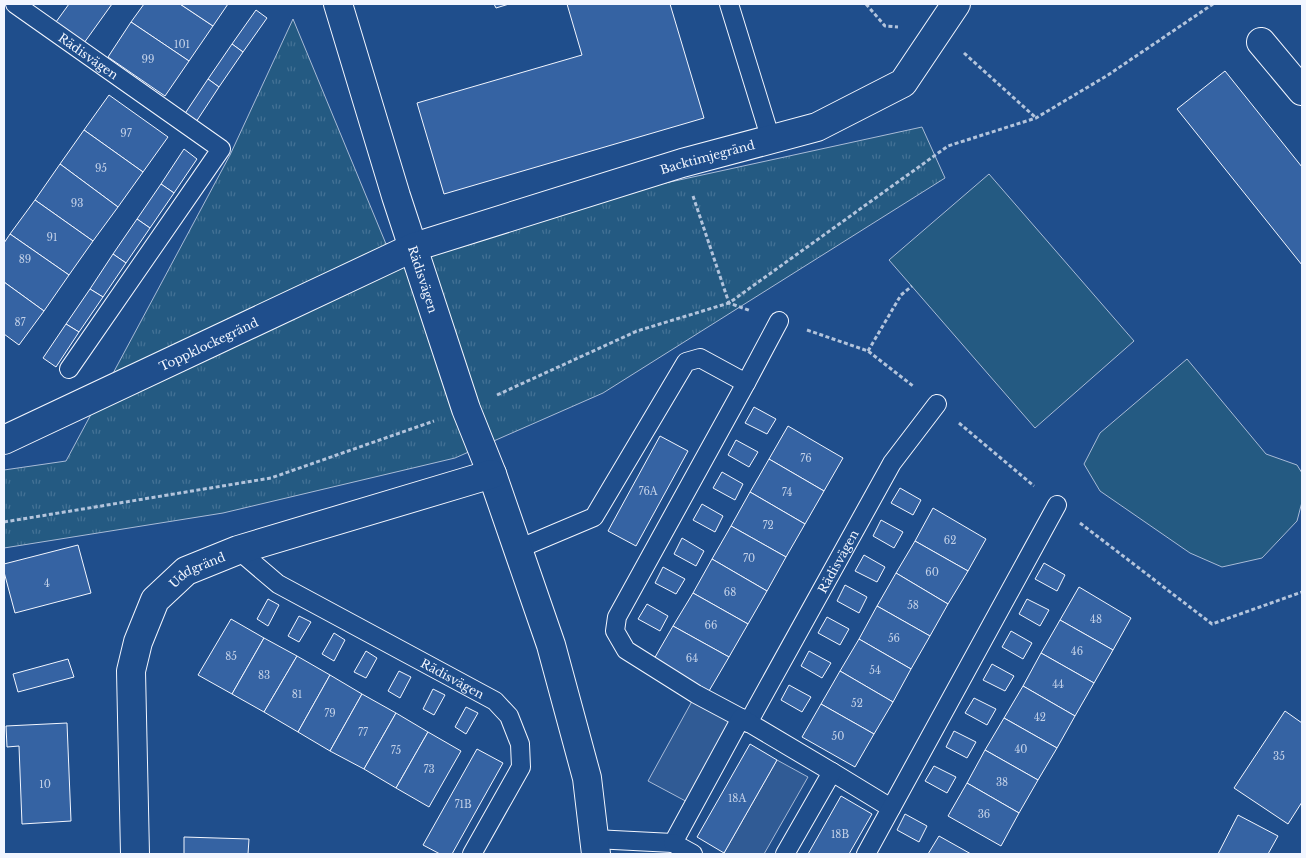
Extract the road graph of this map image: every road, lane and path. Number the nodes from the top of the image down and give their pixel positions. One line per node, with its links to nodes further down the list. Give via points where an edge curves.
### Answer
1 (15, 4): 6 (lane, Rädisvägen)
2 (338, 4): 13 (street, Rädisvägen)
3 (728, 4): 11 (lane)
4 (956, 4): 7 (street, Backtimjegränd)
5 (1213, 4): 10 (path, via 1108,75)
6 (37, 10): 18 (lane, Rädisvägen, via 221,150)
7 (939, 32): 10 (path); 11 (street, Backtimjegränd, via 903,83 817,127)
8 (1262, 42): 9 (street)
9 (1302, 91)
10 (1036, 118): 15 (path, via 948,146)
11 (771, 140): 12 (street, Backtimjegränd)
12 (682, 163): 13 (street, Backtimjegränd); 15 (path)
13 (414, 247): 21 (street, Rädisvägen); 22 (street, Toppklockegränd)
14 (912, 286): 17 (path, via 901,295)
15 (729, 303): 16 (path); 21 (path, via 637,331)
16 (780, 320): 17 (path); 19 (lane)
17 (868, 351): 20 (path)
18 (69, 369)
19 (746, 384): 26 (lane, via 700,358 686,362 594,517); 29 (lane, via 617,616 614,631 626,650)
20 (937, 404): 24 (path); 29 (lane, Rädisvägen, via 892,463)
21 (466, 409): 23 (street, Rädisvägen); 25 (path, via 271,478)
22 (4, 440)
23 (492, 474): 26 (street, Rädisvägen); 27 (street, Uddgränd)
24 (1057, 505): 28 (path, via 1212,624); 31 (lane)
25 (4, 522)
26 (518, 549): 33 (street, Rädisvägen, via 551,645 587,778)
27 (238, 550): 34 (street, Uddgränd, via 186,570 155,600 138,642 132,671); 35 (lane, Rädisvägen, via 278,584 495,701 509,716 520,744 521,767)
28 (1302, 592)
29 (744, 721): 30 (lane); 32 (lane, Rädisvägen)
30 (832, 772): 31 (lane); 37 (lane)
31 (891, 808): 38 (lane)
32 (673, 843): 33 (lane, Rädisvägen); 36 (lane, Rädisvägen)
33 (595, 847)
34 (135, 854)
35 (472, 854)
36 (693, 854)
37 (785, 854)
38 (866, 854)

